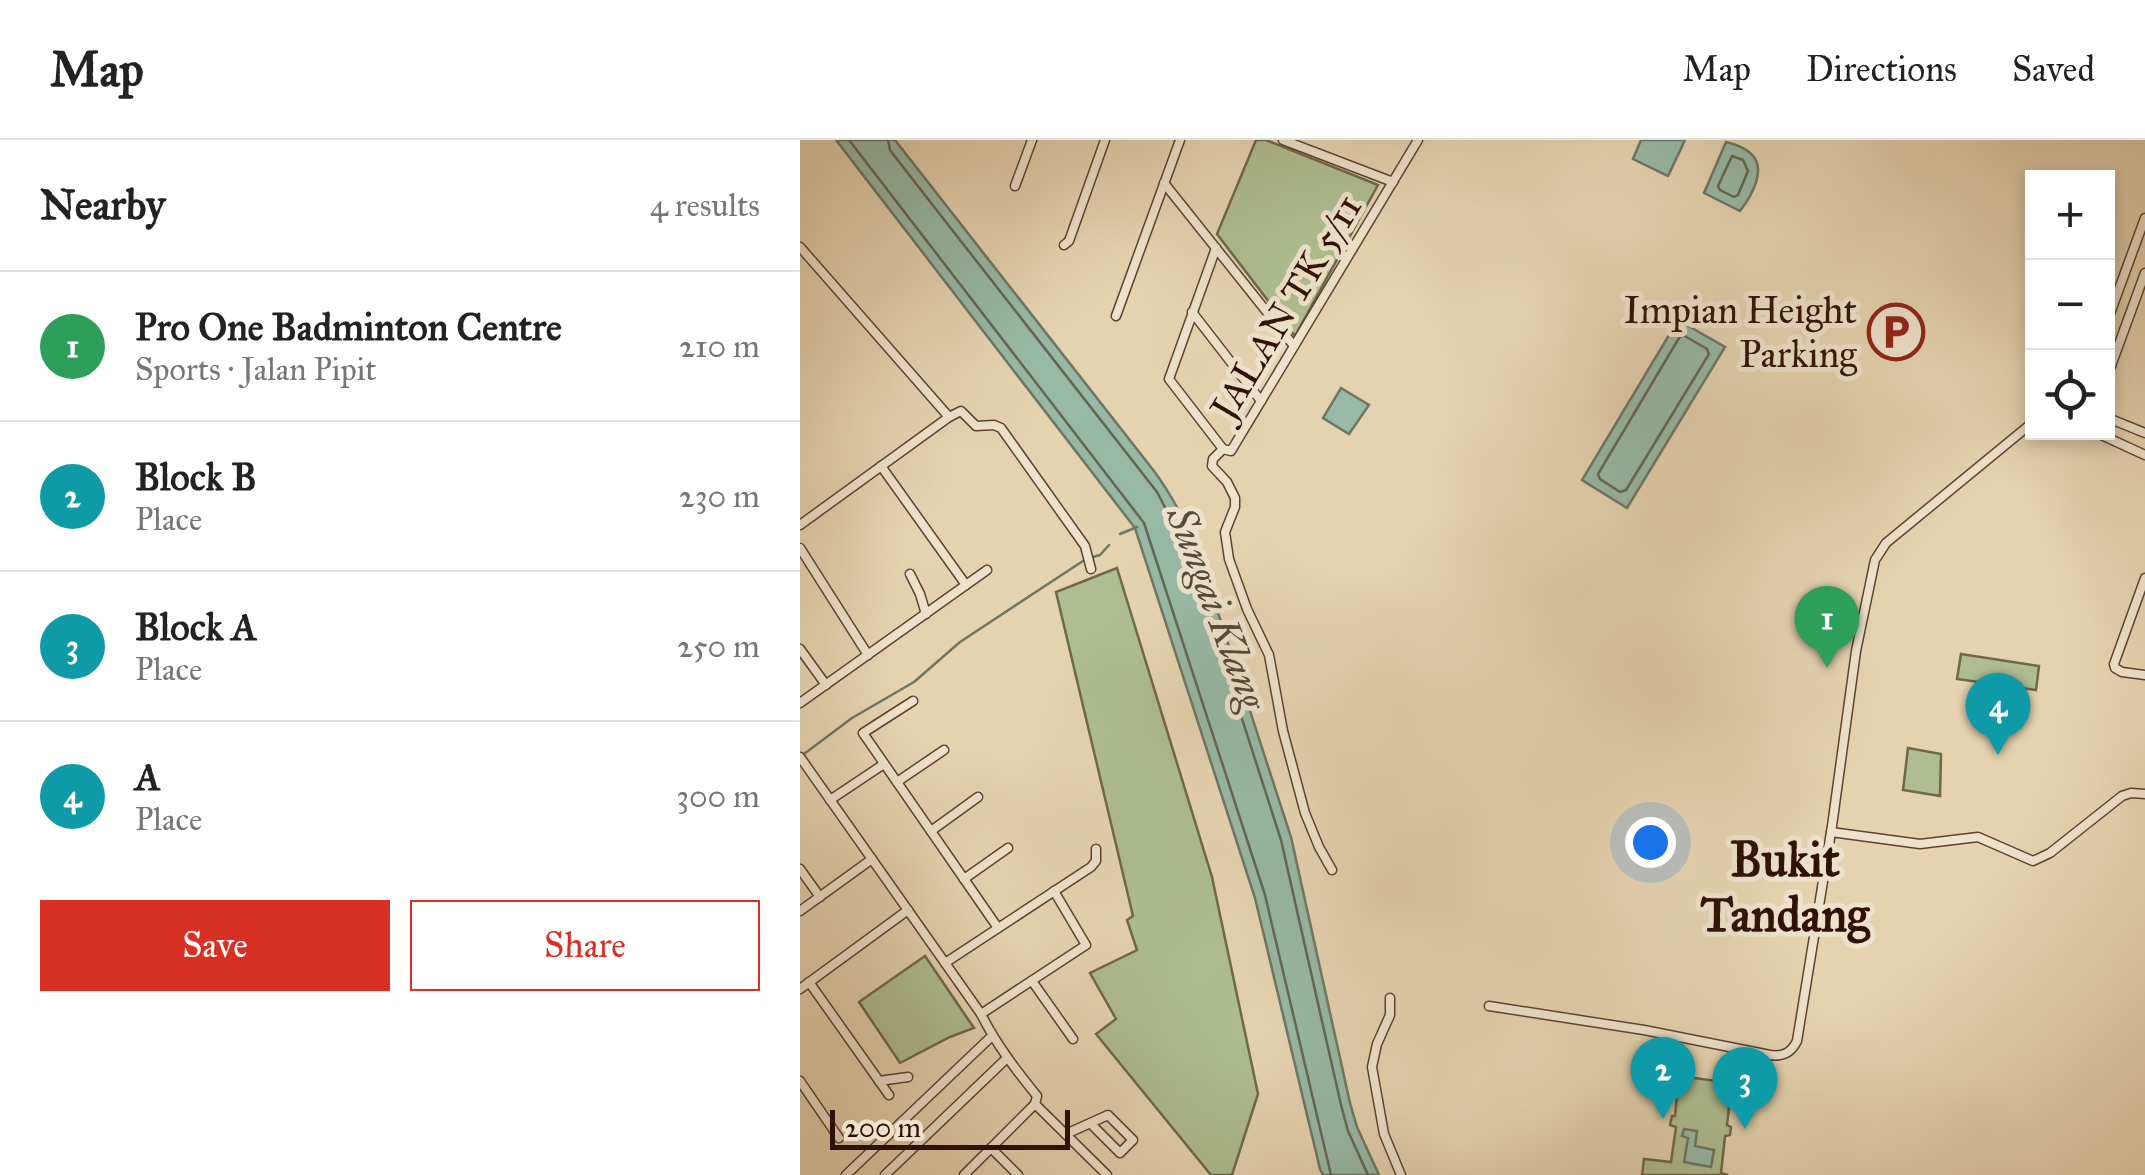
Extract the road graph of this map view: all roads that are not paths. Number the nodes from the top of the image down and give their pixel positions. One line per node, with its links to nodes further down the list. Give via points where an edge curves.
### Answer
1 (1032, 140): 8 (street)
2 (1105, 140): 10 (street)
3 (1180, 140): 7 (street)
4 (1283, 140): 6 (street)
5 (1418, 140): 6 (street, JALAN TK 5/11)
6 (1393, 182): 17 (street, JALAN TK 5/11)
7 (1164, 183): 12 (street); 16 (street)
8 (1016, 186)
9 (2145, 218): 14 (street)
10 (1064, 245)
11 (800, 246): 20 (street)
12 (1216, 248): 15 (street); 17 (street)
13 (2145, 272): 18 (street)
14 (2115, 300)
15 (1192, 312): 19 (street); 25 (street, via 1169,380)
16 (1116, 316)
17 (1294, 346): 19 (street, JALAN TK 5/11)
18 (2115, 355)
19 (1261, 402): 25 (street, JALAN TK 5/11)
20 (948, 417): 27 (street); 30 (street, via 961,411 976,426 1001,428 1084,546)
21 (2115, 421): 23 (street)
22 (2025, 430): 50 (street, via 1886,543 1875,560)
23 (2145, 434)
24 (2112, 440): 26 (street)
25 (1227, 450): 55 (street, via 1212,466 1235,498 1225,532 1229,559 1269,655 1306,813)
26 (2145, 455)
27 (882, 466): 28 (street); 34 (street)
28 (800, 525)
29 (800, 548): 37 (street)
30 (1092, 569)
31 (988, 570): 34 (street)
32 (910, 574): 35 (street)
33 (2145, 578): 38 (street, via 2114,664)
34 (966, 585): 35 (street)
35 (926, 614): 37 (street)
36 (800, 649): 39 (street)
37 (868, 654): 39 (street)
38 (2145, 675)
39 (826, 685): 41 (street)
40 (912, 702): 44 (street, via 863,733)
41 (800, 703)
42 (944, 750): 45 (street)
43 (800, 757): 48 (street)
44 (884, 764): 45 (street); 48 (street)
45 (897, 782): 49 (street)
46 (2145, 794): 50 (street, via 2114,802 2032,862 1978,837 1920,844)
47 (978, 797): 49 (street)
48 (830, 800): 53 (street)
49 (931, 831): 56 (street)
50 (1830, 832): 67 (street, via 1790,1052 1770,1056)
51 (1008, 848): 56 (street)
52 (1096, 848): 57 (street, via 1091,868)
53 (872, 859): 58 (street); 59 (street)
54 (800, 869): 58 (street)
55 (1332, 870)
56 (964, 879): 61 (street)
57 (1054, 892): 61 (street); 63 (street, via 1086,945)
58 (820, 896): 60 (street)
59 (908, 910): 62 (street); 64 (street)
60 (800, 911)
61 (998, 928): 62 (street)
62 (945, 963): 68 (street)
63 (1032, 981): 68 (street); 69 (street)
64 (809, 982): 65 (street); 73 (street)
65 (800, 989)
66 (1390, 998): 86 (street, via 1372,1067 1384,1134)
67 (1489, 1006)
68 (981, 1014): 70 (street)
69 (1073, 1039)
70 (995, 1040): 71 (street); 81 (street)
71 (1007, 1058): 76 (street, via 1038,1096); 82 (street)
72 (908, 1076): 73 (street)
73 (878, 1081): 75 (street)
74 (800, 1083): 79 (street)
75 (889, 1095)
76 (1035, 1104): 78 (street); 80 (street)
77 (1090, 1123): 77 (street, via 1108,1115 1133,1140 1120,1153); 78 (street)
78 (1066, 1134): 85 (street)
79 (839, 1138)
80 (991, 1148): 83 (street); 84 (street)
81 (846, 1175)
82 (885, 1175)
83 (964, 1175)
84 (1018, 1175)
85 (1108, 1175)
86 (1400, 1175)

